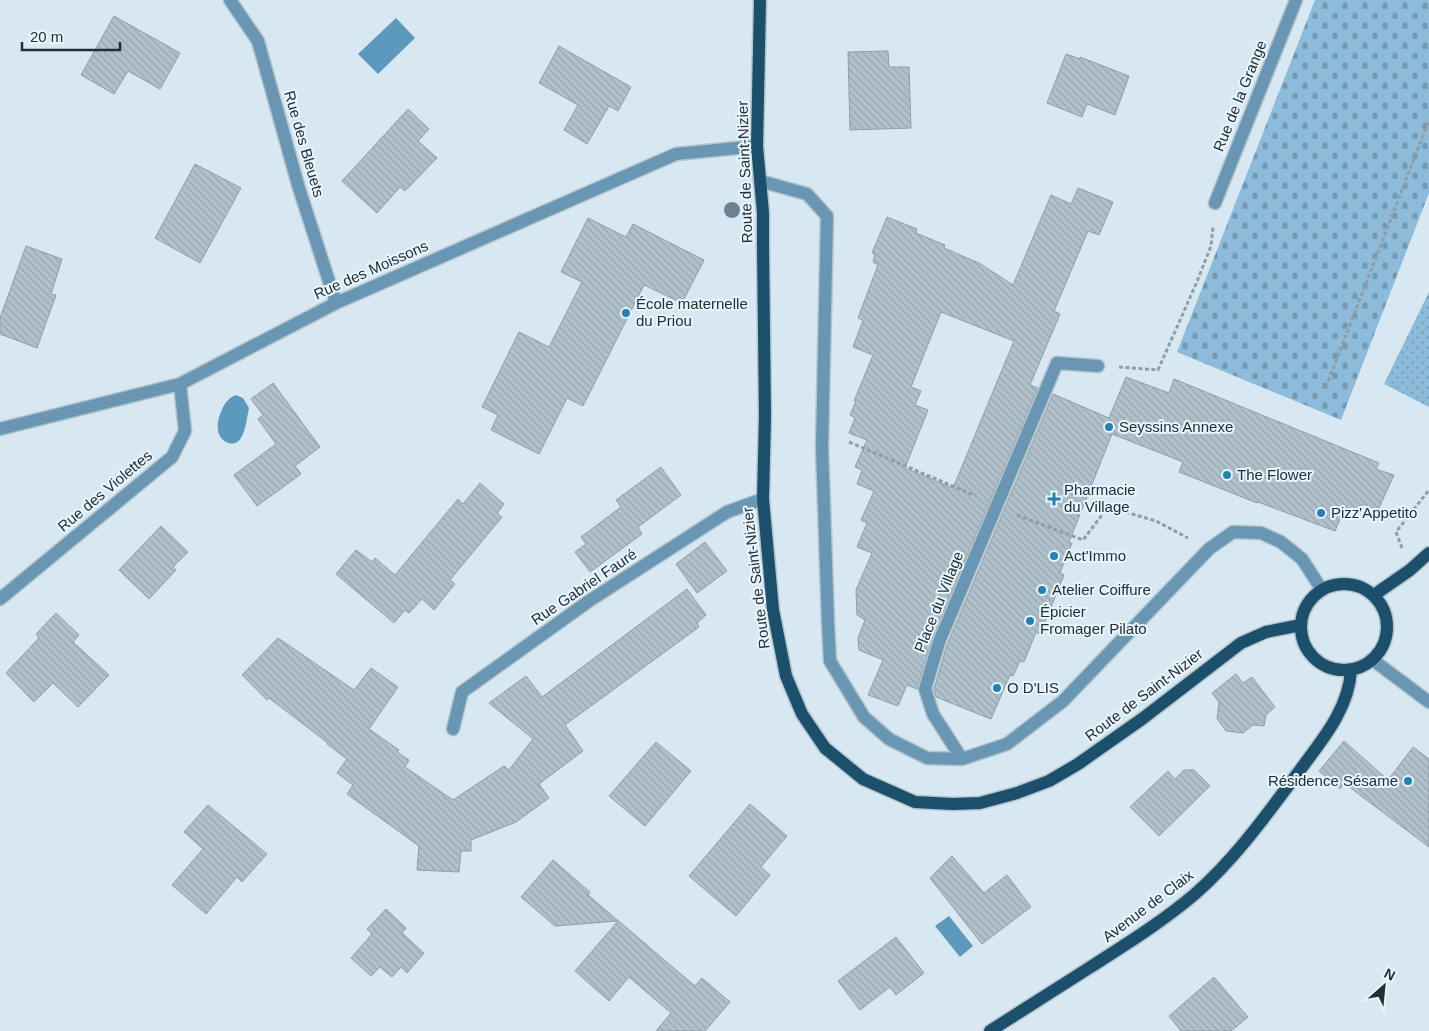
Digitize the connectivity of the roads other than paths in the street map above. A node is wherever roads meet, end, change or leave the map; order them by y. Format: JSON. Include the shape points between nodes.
{"nodes":[{"id":1,"x":230,"y":0,"type":"edge"},
{"id":2,"x":760,"y":0,"type":"edge"},
{"id":3,"x":1296,"y":0,"type":"edge"},
{"id":4,"x":757,"y":146,"type":"junction"},
{"id":5,"x":760,"y":181,"type":"junction"},
{"id":6,"x":1215,"y":203,"type":"dead end"},
{"id":7,"x":336,"y":303,"type":"junction"},
{"id":8,"x":1098,"y":366,"type":"road end"},
{"id":9,"x":180,"y":384,"type":"junction"},
{"id":10,"x":0,"y":429,"type":"edge"},
{"id":11,"x":763,"y":498,"type":"junction"},
{"id":12,"x":1429,"y":553,"type":"edge"},
{"id":13,"x":1322,"y":590,"type":"junction"},
{"id":14,"x":1374,"y":595,"type":"junction"},
{"id":15,"x":0,"y":599,"type":"edge"},
{"id":16,"x":1301,"y":625,"type":"junction"},
{"id":17,"x":1373,"y":660,"type":"junction"},
{"id":18,"x":1351,"y":670,"type":"junction"},
{"id":19,"x":1429,"y":702,"type":"edge"},
{"id":20,"x":453,"y":729,"type":"dead end"},
{"id":21,"x":962,"y":759,"type":"junction"},
{"id":22,"x":990,"y":1031,"type":"edge"}],
"edges":[{"from":1,"to":7,"type":"street","name":"Rue des Bleuets","via":[[258,41],[298,185]]},
{"from":2,"to":4,"type":"main road","name":"Route de Saint-Nizier"},
{"from":3,"to":6,"type":"street","name":"Rue de la Grange"},
{"from":4,"to":5,"type":"main road","name":"Route de Saint-Nizier"},
{"from":4,"to":7,"type":"street","name":"Rue des Moissons","via":[[676,154]]},
{"from":5,"to":11,"type":"main road","name":"Route de Saint-Nizier","via":[[766,416]]},
{"from":5,"to":21,"type":"street","via":[[807,194],[827,216],[822,447],[830,661],[864,718],[889,740],[927,758]]},
{"from":7,"to":9,"type":"street","name":"Rue des Moissons"},
{"from":8,"to":21,"type":"street","name":"Place du Village","via":[[1057,363],[938,642],[925,689],[933,714]]},
{"from":9,"to":10,"type":"street","name":"Rue des Moissons"},
{"from":9,"to":15,"type":"street","name":"Rue des Violettes","via":[[185,432],[172,457]]},
{"from":11,"to":16,"type":"main road","name":"Route de Saint-Nizier","via":[[773,610],[786,676],[802,714],[824,748],[862,779],[915,802],[980,803],[1049,781],[1142,719],[1241,642],[1266,632]]},
{"from":11,"to":20,"type":"street","name":"Rue Gabriel Fauré","via":[[718,517],[589,601],[462,692]]},
{"from":12,"to":14,"type":"main road"},
{"from":13,"to":14,"type":"main road","via":[[1339,584],[1358,586]]},
{"from":13,"to":16,"type":"main road","via":[[1311,599]]},
{"from":13,"to":21,"type":"street","via":[[1302,559],[1281,542],[1261,533],[1233,532],[1209,548],[1063,701],[1006,744]]},
{"from":14,"to":17,"type":"main road","via":[[1383,606],[1387,635]]},
{"from":16,"to":18,"type":"main road","via":[[1302,638],[1315,660],[1326,667]]},
{"from":17,"to":18,"type":"main road"},
{"from":17,"to":19,"type":"street"},
{"from":18,"to":22,"type":"main road","name":"Avenue de Claix","via":[[1350,684],[1336,718],[1315,749],[1243,846],[1195,894],[1135,939]]}]}
